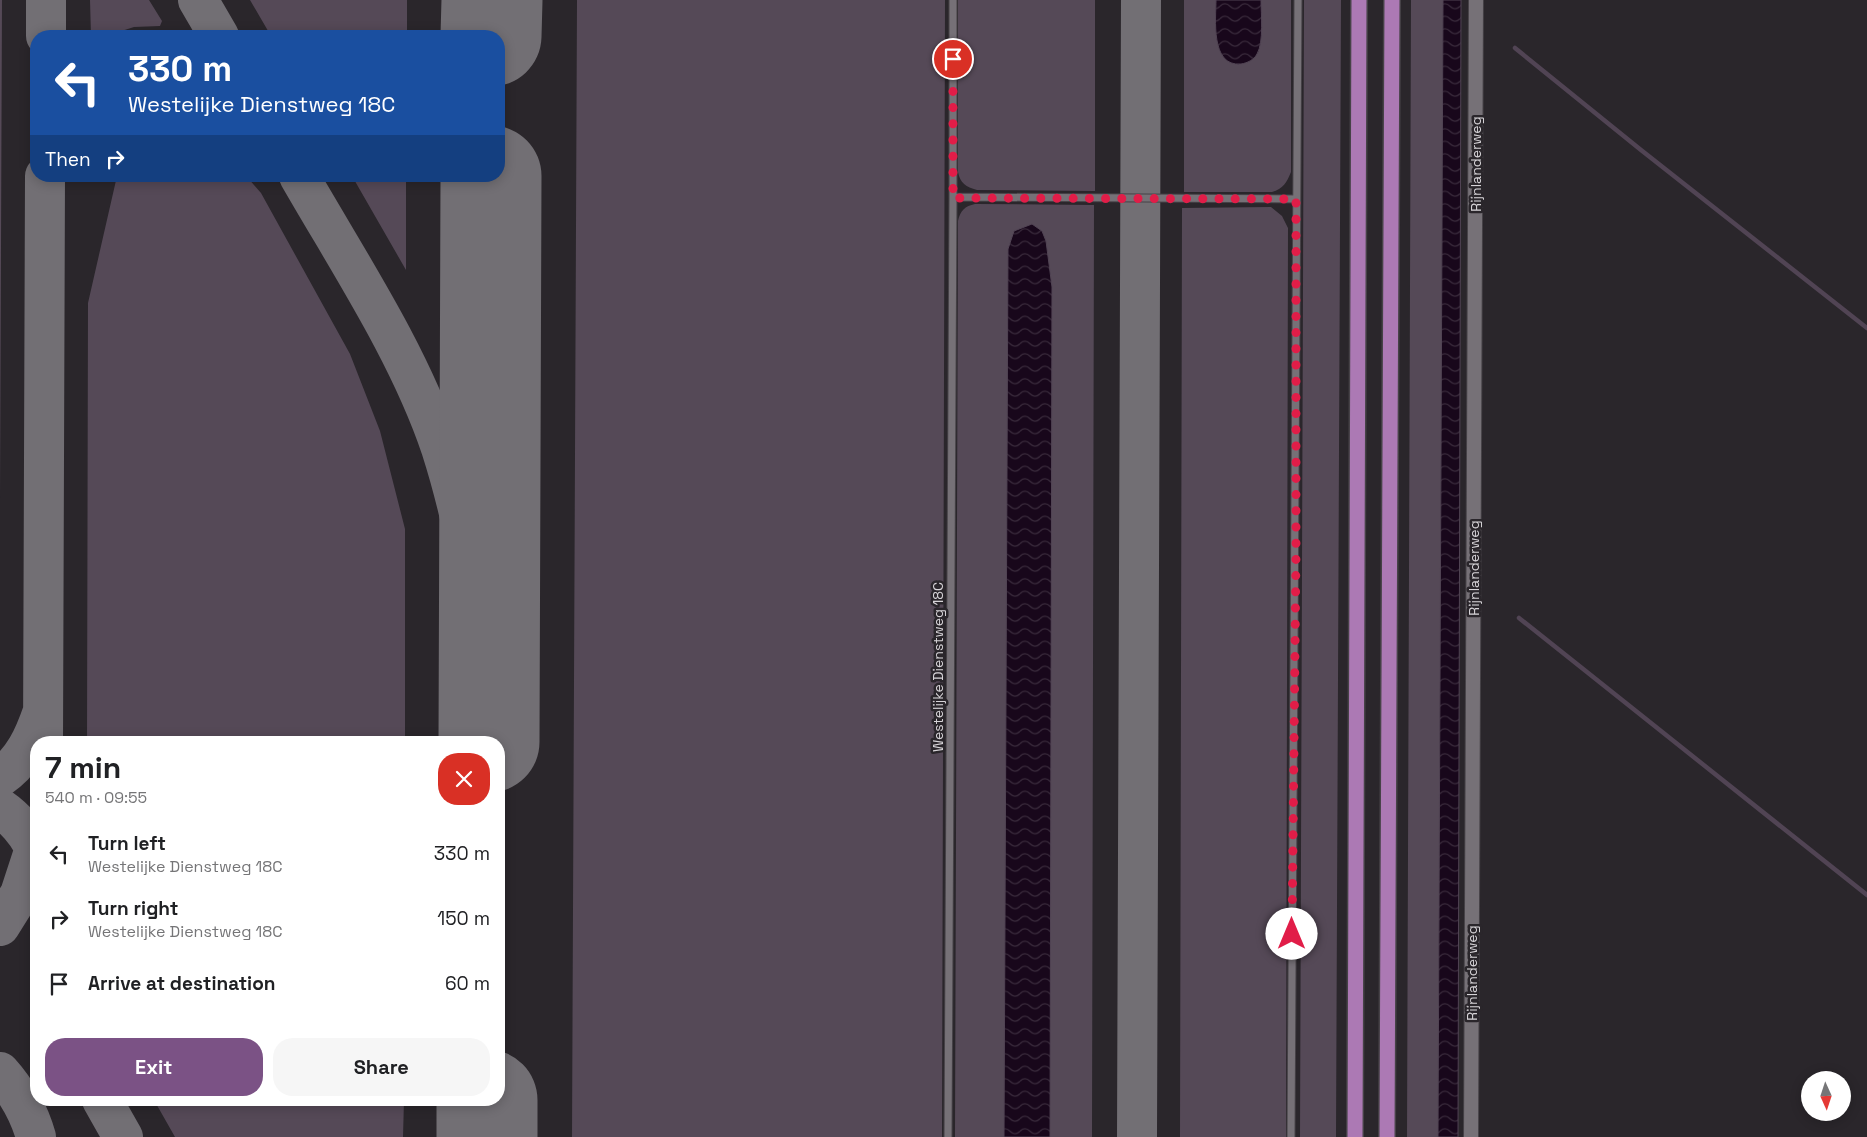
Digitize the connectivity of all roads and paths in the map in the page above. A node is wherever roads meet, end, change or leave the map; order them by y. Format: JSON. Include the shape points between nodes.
{"nodes":[{"id":1,"x":953,"y":0,"type":"edge"},
{"id":2,"x":1298,"y":0,"type":"edge"},
{"id":3,"x":1359,"y":0,"type":"edge"},
{"id":4,"x":1392,"y":0,"type":"edge"},
{"id":5,"x":1476,"y":0,"type":"edge"},
{"id":6,"x":953,"y":198,"type":"junction"},
{"id":7,"x":1296,"y":199,"type":"junction"},
{"id":8,"x":948,"y":1137,"type":"edge"},
{"id":9,"x":1291,"y":1137,"type":"edge"},
{"id":10,"x":1355,"y":1137,"type":"edge"},
{"id":11,"x":1387,"y":1137,"type":"edge"},
{"id":12,"x":1471,"y":1137,"type":"edge"}],
"edges":[{"from":1,"to":6,"type":"lane","name":"Westelijke Dienstweg 18C"},
{"from":2,"to":7,"type":"lane"},
{"from":3,"to":10,"type":"highway"},
{"from":4,"to":11,"type":"highway"},
{"from":5,"to":12,"type":"street","name":"Rijnlanderweg"},
{"from":6,"to":7,"type":"lane"},
{"from":6,"to":8,"type":"lane","name":"Westelijke Dienstweg 18C"},
{"from":7,"to":9,"type":"lane"}]}
